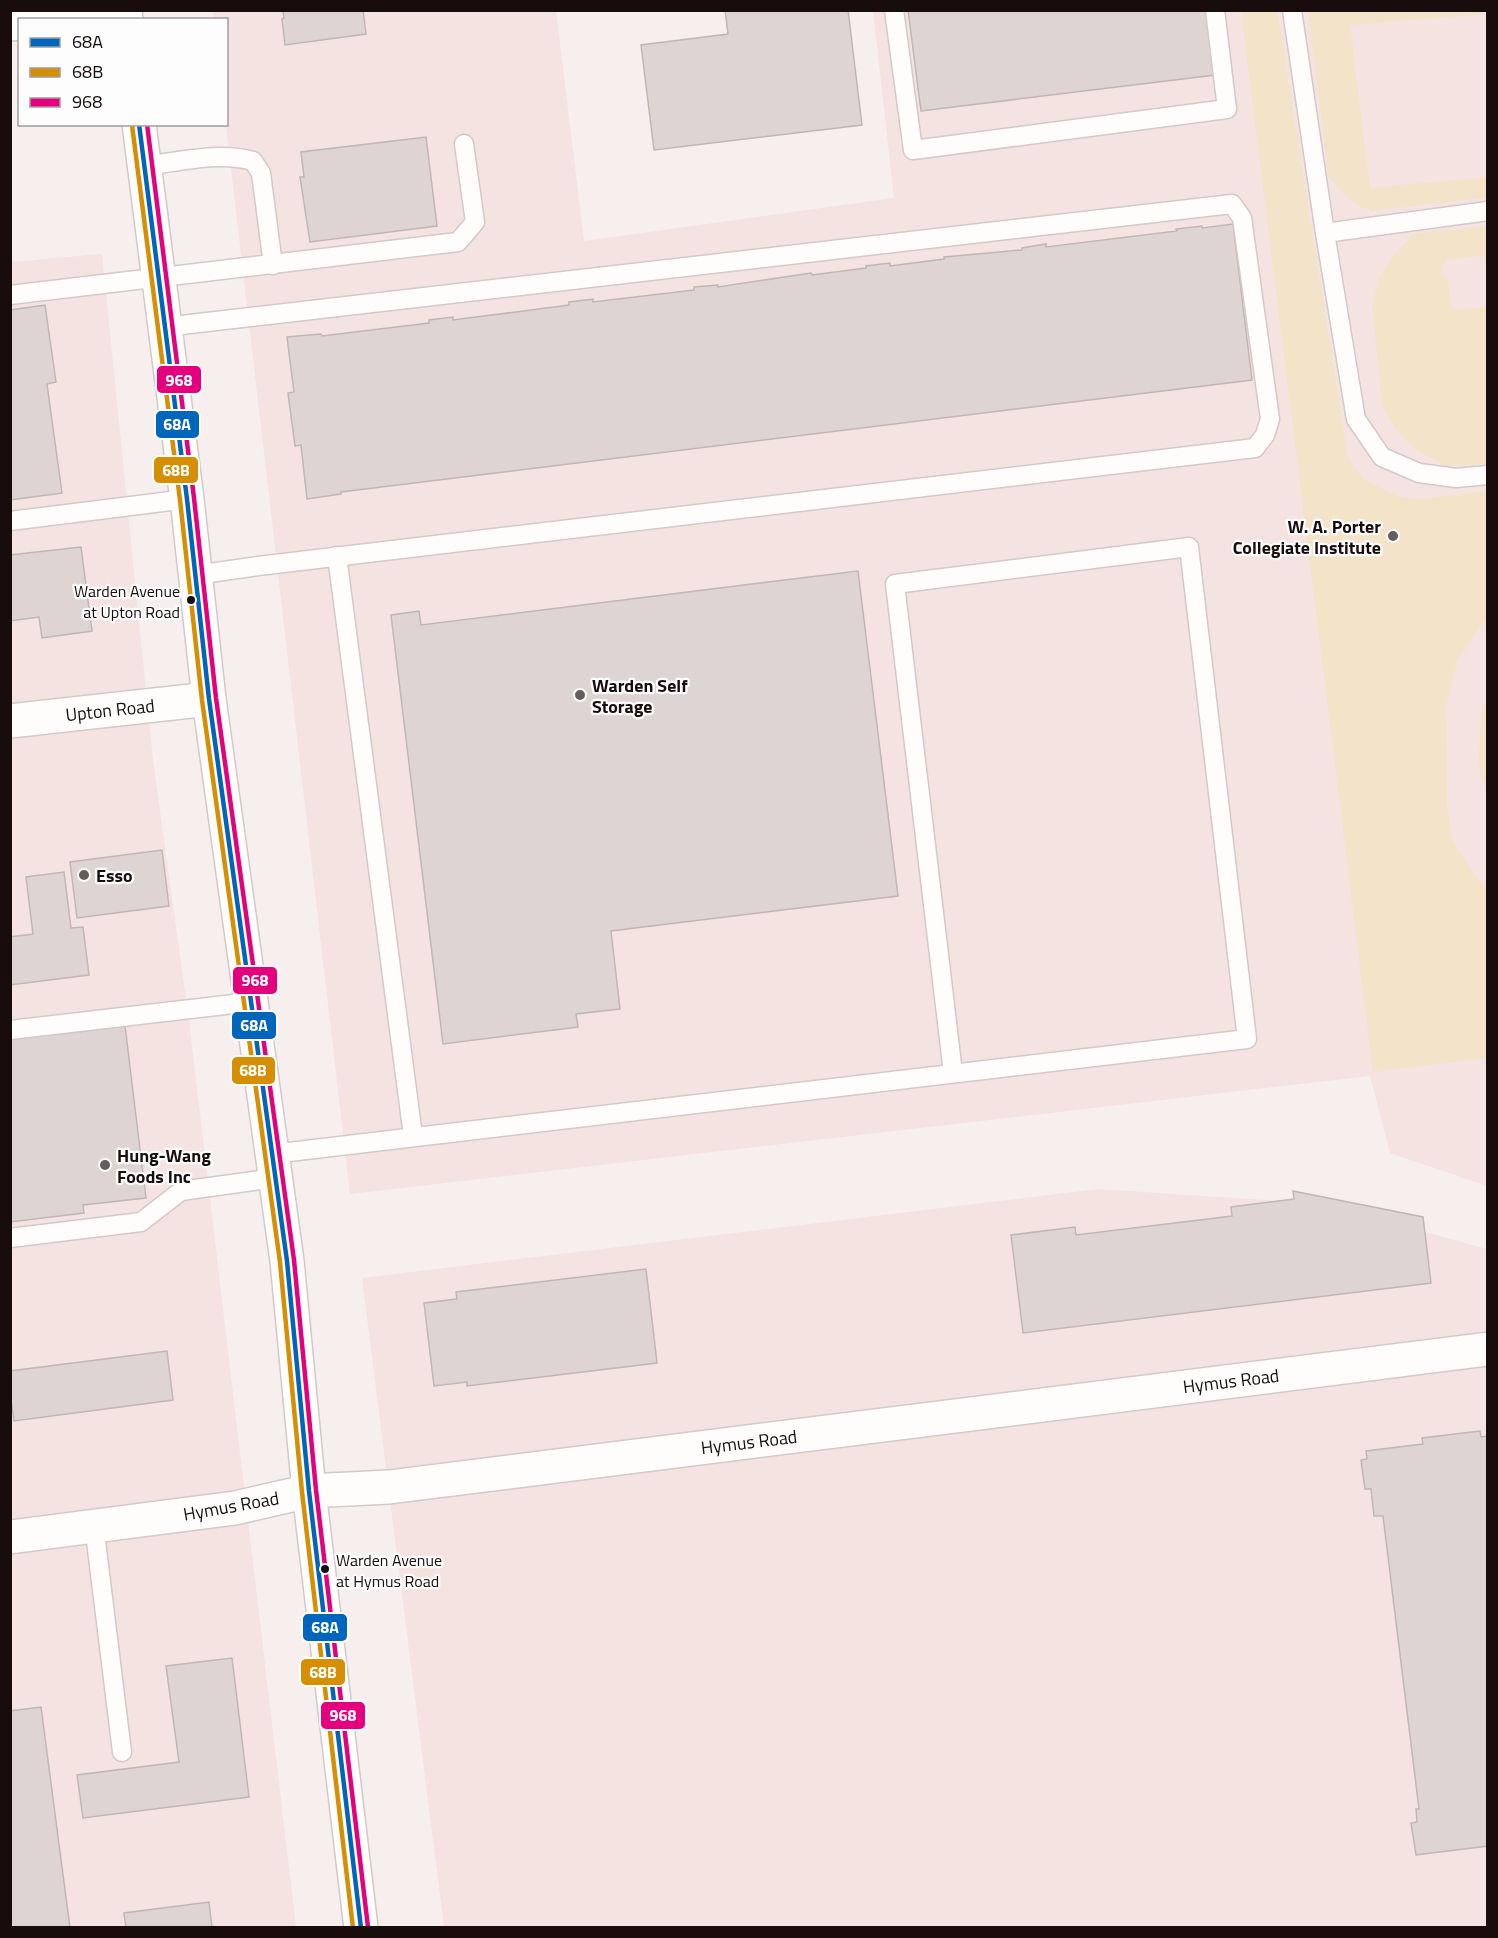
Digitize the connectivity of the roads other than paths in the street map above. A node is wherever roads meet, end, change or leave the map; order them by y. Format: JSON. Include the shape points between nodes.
{"nodes":[{"id":1,"x":117,"y":10,"type":"edge"},
{"id":2,"x":894,"y":10,"type":"edge"},
{"id":3,"x":1215,"y":10,"type":"edge"},
{"id":4,"x":1292,"y":10,"type":"edge"},
{"id":5,"x":60,"y":18,"type":"edge"},
{"id":6,"x":139,"y":126,"type":"edge"},
{"id":7,"x":464,"y":144,"type":"dead end"},
{"id":8,"x":144,"y":165,"type":"junction"},
{"id":9,"x":1488,"y":211,"type":"edge"},
{"id":10,"x":1325,"y":233,"type":"junction"},
{"id":11,"x":273,"y":265,"type":"junction"},
{"id":12,"x":157,"y":277,"type":"junction"},
{"id":13,"x":10,"y":295,"type":"edge"},
{"id":14,"x":164,"y":327,"type":"junction"},
{"id":15,"x":1488,"y":475,"type":"edge"},
{"id":16,"x":187,"y":499,"type":"junction"},
{"id":17,"x":10,"y":521,"type":"edge"},
{"id":18,"x":337,"y":556,"type":"junction"},
{"id":19,"x":195,"y":575,"type":"junction"},
{"id":20,"x":209,"y":699,"type":"junction"},
{"id":21,"x":10,"y":721,"type":"edge"},
{"id":22,"x":251,"y":1002,"type":"junction"},
{"id":23,"x":10,"y":1030,"type":"edge"},
{"id":24,"x":953,"y":1073,"type":"junction"},
{"id":25,"x":413,"y":1136,"type":"junction"},
{"id":26,"x":274,"y":1166,"type":"junction"},
{"id":27,"x":10,"y":1238,"type":"edge"},
{"id":28,"x":1488,"y":1349,"type":"edge"},
{"id":29,"x":309,"y":1491,"type":"junction"},
{"id":30,"x":94,"y":1525,"type":"junction"},
{"id":31,"x":10,"y":1537,"type":"edge"},
{"id":32,"x":122,"y":1752,"type":"dead end"},
{"id":33,"x":361,"y":1928,"type":"edge"}],
"edges":[{"from":1,"to":5,"type":"main road"},
{"from":2,"to":3,"type":"lane","via":[[913,150],[1227,109]]},
{"from":4,"to":10,"type":"lane"},
{"from":6,"to":8,"type":"main road"},
{"from":7,"to":11,"type":"lane","via":[[475,222],[458,242]]},
{"from":8,"to":11,"type":"lane","via":[[210,159],[253,161],[261,173]]},
{"from":8,"to":12,"type":"main road"},
{"from":9,"to":10,"type":"lane"},
{"from":10,"to":15,"type":"lane","via":[[1356,419],[1362,429],[1382,457],[1419,473],[1456,478]]},
{"from":11,"to":12,"type":"lane"},
{"from":12,"to":13,"type":"lane"},
{"from":12,"to":14,"type":"main road"},
{"from":14,"to":16,"type":"main road"},
{"from":14,"to":18,"type":"lane","via":[[1215,205],[1232,204],[1242,218],[1270,419],[1255,448]]},
{"from":16,"to":17,"type":"lane"},
{"from":16,"to":19,"type":"main road"},
{"from":18,"to":19,"type":"lane"},
{"from":18,"to":25,"type":"lane"},
{"from":19,"to":20,"type":"main road"},
{"from":20,"to":21,"type":"main road","name":"Upton Road"},
{"from":20,"to":22,"type":"main road"},
{"from":22,"to":23,"type":"lane"},
{"from":22,"to":26,"type":"main road"},
{"from":24,"to":24,"type":"lane","via":[[1247,1039],[1189,547],[895,584]]},
{"from":24,"to":25,"type":"lane"},
{"from":25,"to":26,"type":"lane"},
{"from":26,"to":27,"type":"lane","via":[[181,1191],[141,1222]]},
{"from":26,"to":29,"type":"main road"},
{"from":28,"to":29,"type":"main road","name":"Hymus Road","via":[[389,1487]]},
{"from":29,"to":30,"type":"main road","name":"Hymus Road","via":[[242,1507]]},
{"from":29,"to":33,"type":"main road"},
{"from":30,"to":31,"type":"main road","name":"Hymus Road"},
{"from":30,"to":32,"type":"lane"}]}
